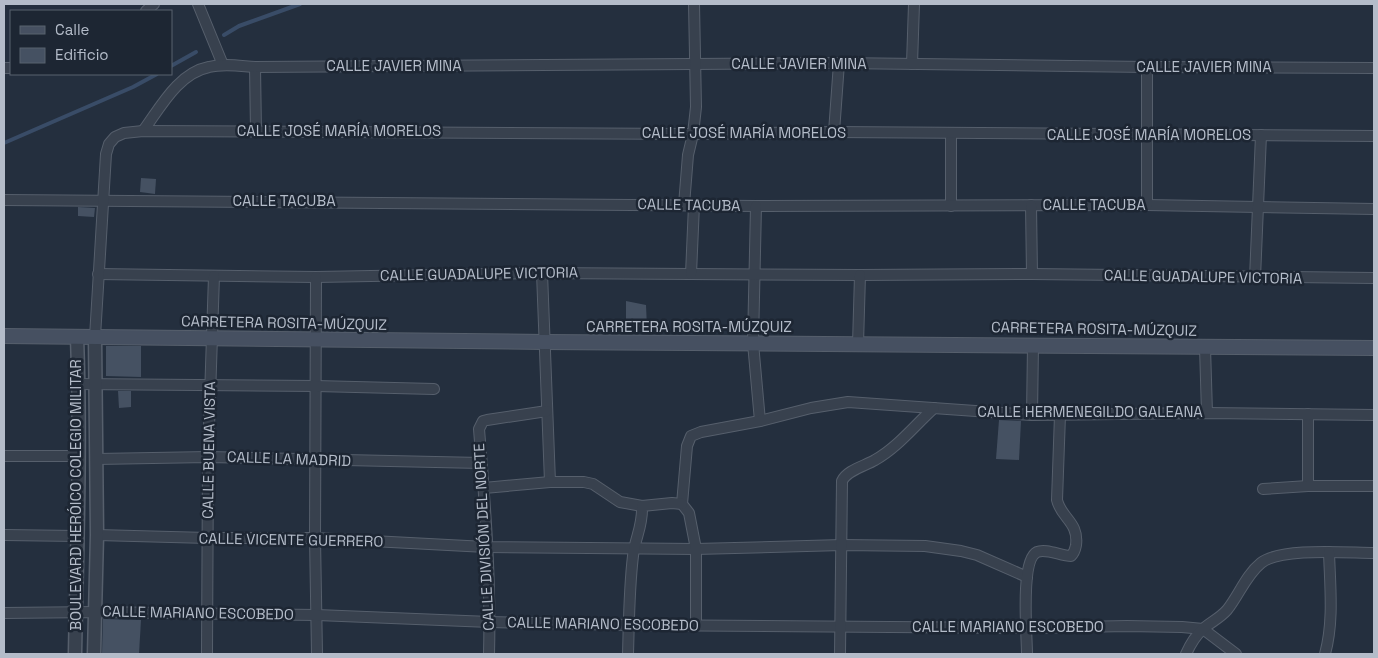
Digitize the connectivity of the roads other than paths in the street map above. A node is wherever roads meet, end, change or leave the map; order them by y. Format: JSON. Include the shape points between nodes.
{"nodes":[{"id":1,"x":198,"y":4,"type":"edge"},
{"id":2,"x":694,"y":4,"type":"edge"},
{"id":3,"x":914,"y":4,"type":"edge"},
{"id":4,"x":839,"y":63,"type":"junction"},
{"id":5,"x":696,"y":64,"type":"junction"},
{"id":6,"x":912,"y":64,"type":"junction"},
{"id":7,"x":223,"y":65,"type":"junction"},
{"id":8,"x":256,"y":66,"type":"junction"},
{"id":9,"x":1147,"y":67,"type":"junction"},
{"id":10,"x":1374,"y":68,"type":"edge"},
{"id":11,"x":143,"y":131,"type":"junction"},
{"id":12,"x":256,"y":131,"type":"junction"},
{"id":13,"x":834,"y":132,"type":"junction"},
{"id":14,"x":693,"y":134,"type":"junction"},
{"id":15,"x":950,"y":134,"type":"junction"},
{"id":16,"x":1146,"y":135,"type":"junction"},
{"id":17,"x":1261,"y":135,"type":"junction"},
{"id":18,"x":1374,"y":136,"type":"edge"},
{"id":19,"x":4,"y":200,"type":"edge"},
{"id":20,"x":103,"y":200,"type":"junction"},
{"id":21,"x":689,"y":205,"type":"junction"},
{"id":22,"x":1031,"y":205,"type":"junction"},
{"id":23,"x":1147,"y":205,"type":"junction"},
{"id":24,"x":756,"y":206,"type":"junction"},
{"id":25,"x":950,"y":206,"type":"junction"},
{"id":26,"x":1258,"y":207,"type":"junction"},
{"id":27,"x":1374,"y":209,"type":"edge"},
{"id":28,"x":542,"y":272,"type":"junction"},
{"id":29,"x":98,"y":274,"type":"junction"},
{"id":30,"x":691,"y":274,"type":"junction"},
{"id":31,"x":755,"y":274,"type":"junction"},
{"id":32,"x":1032,"y":274,"type":"junction"},
{"id":33,"x":860,"y":275,"type":"junction"},
{"id":34,"x":214,"y":276,"type":"junction"},
{"id":35,"x":316,"y":277,"type":"junction"},
{"id":36,"x":1256,"y":278,"type":"junction"},
{"id":37,"x":1374,"y":278,"type":"edge"},
{"id":38,"x":4,"y":336,"type":"edge"},
{"id":39,"x":77,"y":337,"type":"junction"},
{"id":40,"x":95,"y":337,"type":"junction"},
{"id":41,"x":211,"y":339,"type":"junction"},
{"id":42,"x":317,"y":340,"type":"junction"},
{"id":43,"x":544,"y":342,"type":"junction"},
{"id":44,"x":753,"y":343,"type":"junction"},
{"id":45,"x":858,"y":344,"type":"junction"},
{"id":46,"x":1033,"y":345,"type":"junction"},
{"id":47,"x":1205,"y":347,"type":"junction"},
{"id":48,"x":1374,"y":348,"type":"edge"},
{"id":49,"x":79,"y":384,"type":"junction"},
{"id":50,"x":97,"y":384,"type":"junction"},
{"id":51,"x":210,"y":386,"type":"junction"},
{"id":52,"x":316,"y":386,"type":"junction"},
{"id":53,"x":434,"y":389,"type":"dead end"},
{"id":54,"x":934,"y":408,"type":"junction"},
{"id":55,"x":547,"y":411,"type":"junction"},
{"id":56,"x":1207,"y":413,"type":"junction"},
{"id":57,"x":1308,"y":414,"type":"junction"},
{"id":58,"x":1032,"y":415,"type":"junction"},
{"id":59,"x":1060,"y":415,"type":"junction"},
{"id":60,"x":1374,"y":415,"type":"edge"},
{"id":61,"x":760,"y":421,"type":"junction"},
{"id":62,"x":4,"y":456,"type":"edge"},
{"id":63,"x":79,"y":456,"type":"junction"},
{"id":64,"x":208,"y":456,"type":"junction"},
{"id":65,"x":97,"y":459,"type":"junction"},
{"id":66,"x":316,"y":459,"type":"junction"},
{"id":67,"x":481,"y":463,"type":"junction"},
{"id":68,"x":550,"y":482,"type":"junction"},
{"id":69,"x":1308,"y":486,"type":"junction"},
{"id":70,"x":1374,"y":486,"type":"edge"},
{"id":71,"x":484,"y":488,"type":"junction"},
{"id":72,"x":1263,"y":489,"type":"dead end"},
{"id":73,"x":682,"y":504,"type":"junction"},
{"id":74,"x":642,"y":506,"type":"junction"},
{"id":75,"x":4,"y":535,"type":"edge"},
{"id":76,"x":97,"y":535,"type":"junction"},
{"id":77,"x":77,"y":536,"type":"junction"},
{"id":78,"x":208,"y":538,"type":"junction"},
{"id":79,"x":315,"y":538,"type":"junction"},
{"id":80,"x":842,"y":545,"type":"junction"},
{"id":81,"x":486,"y":547,"type":"junction"},
{"id":82,"x":634,"y":549,"type":"junction"},
{"id":83,"x":696,"y":549,"type":"junction"},
{"id":84,"x":1329,"y":552,"type":"junction"},
{"id":85,"x":1374,"y":553,"type":"edge"},
{"id":86,"x":1027,"y":577,"type":"junction"},
{"id":87,"x":76,"y":612,"type":"junction"},
{"id":88,"x":95,"y":612,"type":"junction"},
{"id":89,"x":4,"y":613,"type":"edge"},
{"id":90,"x":207,"y":613,"type":"junction"},
{"id":91,"x":317,"y":615,"type":"junction"},
{"id":92,"x":490,"y":622,"type":"junction"},
{"id":93,"x":629,"y":624,"type":"junction"},
{"id":94,"x":696,"y":625,"type":"junction"},
{"id":95,"x":840,"y":627,"type":"junction"},
{"id":96,"x":1027,"y":628,"type":"junction"},
{"id":97,"x":1203,"y":629,"type":"junction"},
{"id":98,"x":75,"y":654,"type":"edge"},
{"id":99,"x":94,"y":654,"type":"edge"},
{"id":100,"x":207,"y":654,"type":"edge"},
{"id":101,"x":317,"y":654,"type":"edge"},
{"id":102,"x":489,"y":654,"type":"edge"},
{"id":103,"x":628,"y":654,"type":"edge"},
{"id":104,"x":840,"y":654,"type":"edge"},
{"id":105,"x":1027,"y":654,"type":"edge"},
{"id":106,"x":1186,"y":654,"type":"edge"},
{"id":107,"x":1236,"y":654,"type":"edge"},
{"id":108,"x":1325,"y":654,"type":"edge"}],
"edges":[{"from":1,"to":7,"type":"street"},
{"from":2,"to":5,"type":"street"},
{"from":3,"to":6,"type":"street"},
{"from":4,"to":5,"type":"street","name":"CALLE JAVIER MINA"},
{"from":4,"to":6,"type":"street","name":"CALLE JAVIER MINA"},
{"from":4,"to":13,"type":"street"},
{"from":5,"to":8,"type":"street","name":"CALLE JAVIER MINA"},
{"from":5,"to":14,"type":"street"},
{"from":6,"to":9,"type":"street","name":"CALLE JAVIER MINA"},
{"from":7,"to":8,"type":"street","name":"CALLE JAVIER MINA"},
{"from":7,"to":11,"type":"street","name":"CALLE JAVIER MINA","via":[[196,71],[182,81]]},
{"from":8,"to":12,"type":"street"},
{"from":9,"to":10,"type":"street","name":"CALLE JAVIER MINA"},
{"from":9,"to":16,"type":"street"},
{"from":11,"to":12,"type":"street","name":"CALLE JOSÉ MARÍA MORELOS"},
{"from":11,"to":20,"type":"street","name":"CALLE JOSÉ MARÍA MORELOS","via":[[124,133],[109,144]]},
{"from":12,"to":14,"type":"street","name":"CALLE JOSÉ MARÍA MORELOS"},
{"from":13,"to":14,"type":"street","name":"CALLE JOSÉ MARÍA MORELOS"},
{"from":13,"to":15,"type":"street","name":"CALLE JOSÉ MARÍA MORELOS"},
{"from":14,"to":21,"type":"street","via":[[688,155]]},
{"from":15,"to":16,"type":"street","name":"CALLE JOSÉ MARÍA MORELOS"},
{"from":15,"to":25,"type":"street"},
{"from":16,"to":17,"type":"street","name":"CALLE JOSÉ MARÍA MORELOS"},
{"from":16,"to":23,"type":"street"},
{"from":17,"to":18,"type":"street","name":"CALLE JOSÉ MARÍA MORELOS"},
{"from":17,"to":26,"type":"street"},
{"from":19,"to":20,"type":"street","name":"CALLE TACUBA"},
{"from":20,"to":21,"type":"street","name":"CALLE TACUBA"},
{"from":20,"to":29,"type":"street"},
{"from":21,"to":24,"type":"street","name":"CALLE TACUBA"},
{"from":21,"to":30,"type":"street"},
{"from":22,"to":23,"type":"street","name":"CALLE TACUBA"},
{"from":22,"to":25,"type":"street","name":"CALLE TACUBA"},
{"from":22,"to":32,"type":"street"},
{"from":23,"to":26,"type":"street","name":"CALLE TACUBA"},
{"from":24,"to":25,"type":"street","name":"CALLE TACUBA"},
{"from":24,"to":31,"type":"street"},
{"from":26,"to":27,"type":"street","name":"CALLE TACUBA"},
{"from":26,"to":36,"type":"street"},
{"from":28,"to":30,"type":"street","name":"CALLE GUADALUPE VICTORIA"},
{"from":28,"to":35,"type":"street","name":"CALLE GUADALUPE VICTORIA"},
{"from":28,"to":43,"type":"street"},
{"from":29,"to":34,"type":"street","name":"CALLE GUADALUPE VICTORIA"},
{"from":29,"to":40,"type":"street"},
{"from":30,"to":31,"type":"street","name":"CALLE GUADALUPE VICTORIA"},
{"from":31,"to":33,"type":"street","name":"CALLE GUADALUPE VICTORIA"},
{"from":31,"to":44,"type":"street"},
{"from":32,"to":33,"type":"street","name":"CALLE GUADALUPE VICTORIA"},
{"from":32,"to":36,"type":"street","name":"CALLE GUADALUPE VICTORIA"},
{"from":33,"to":45,"type":"street"},
{"from":34,"to":35,"type":"street","name":"CALLE GUADALUPE VICTORIA"},
{"from":34,"to":41,"type":"street","name":"CALLE BUENA VISTA"},
{"from":35,"to":42,"type":"street"},
{"from":36,"to":37,"type":"street","name":"CALLE GUADALUPE VICTORIA"},
{"from":38,"to":39,"type":"main road","name":"CARRETERA ROSITA-MÚZQUIZ"},
{"from":39,"to":40,"type":"main road","name":"CARRETERA ROSITA-MÚZQUIZ"},
{"from":39,"to":49,"type":"street","name":"BOULEVARD HERÓICO COLEGIO MILITAR"},
{"from":40,"to":41,"type":"main road","name":"CARRETERA ROSITA-MÚZQUIZ"},
{"from":40,"to":50,"type":"street","name":"BOULEVARD HERÓICO COLEGIO MILITAR"},
{"from":41,"to":42,"type":"main road","name":"CARRETERA ROSITA-MÚZQUIZ"},
{"from":41,"to":51,"type":"street","name":"CALLE BUENA VISTA"},
{"from":42,"to":43,"type":"main road","name":"CARRETERA ROSITA-MÚZQUIZ"},
{"from":42,"to":52,"type":"street"},
{"from":43,"to":44,"type":"main road","name":"CARRETERA ROSITA-MÚZQUIZ"},
{"from":43,"to":55,"type":"street"},
{"from":44,"to":45,"type":"main road","name":"CARRETERA ROSITA-MÚZQUIZ"},
{"from":44,"to":61,"type":"street"},
{"from":45,"to":46,"type":"main road","name":"CARRETERA ROSITA-MÚZQUIZ"},
{"from":46,"to":47,"type":"main road","name":"CARRETERA ROSITA-MÚZQUIZ"},
{"from":46,"to":58,"type":"street"},
{"from":47,"to":48,"type":"main road","name":"CARRETERA ROSITA-MÚZQUIZ"},
{"from":47,"to":56,"type":"street"},
{"from":49,"to":50,"type":"street"},
{"from":49,"to":63,"type":"street","name":"BOULEVARD HERÓICO COLEGIO MILITAR"},
{"from":50,"to":51,"type":"street"},
{"from":50,"to":65,"type":"street","name":"BOULEVARD HERÓICO COLEGIO MILITAR"},
{"from":51,"to":52,"type":"street"},
{"from":51,"to":64,"type":"street","name":"CALLE BUENA VISTA"},
{"from":52,"to":53,"type":"street"},
{"from":52,"to":66,"type":"street"},
{"from":54,"to":58,"type":"street","name":"CALLE HERMENEGILDO GALEANA"},
{"from":54,"to":61,"type":"street","name":"CALLE HERMENEGILDO GALEANA","via":[[848,402]]},
{"from":54,"to":80,"type":"street","via":[[888,452],[844,477],[841,486]]},
{"from":55,"to":67,"type":"street","name":"CALLE DIVISIÓN DEL NORTE","via":[[483,421],[479,429]]},
{"from":55,"to":68,"type":"street"},
{"from":56,"to":57,"type":"street","name":"CALLE HERMENEGILDO GALEANA"},
{"from":56,"to":59,"type":"street","name":"CALLE HERMENEGILDO GALEANA"},
{"from":57,"to":60,"type":"street","name":"CALLE HERMENEGILDO GALEANA"},
{"from":57,"to":69,"type":"street"},
{"from":58,"to":59,"type":"street","name":"CALLE HERMENEGILDO GALEANA"},
{"from":59,"to":86,"type":"street","via":[[1057,500],[1076,532],[1076,547],[1071,556],[1038,551],[1030,559]]},
{"from":61,"to":73,"type":"street","name":"CALLE HERMENEGILDO GALEANA","via":[[691,436],[687,446]]},
{"from":62,"to":63,"type":"street"},
{"from":63,"to":77,"type":"street","name":"BOULEVARD HERÓICO COLEGIO MILITAR"},
{"from":64,"to":65,"type":"street","name":"CALLE LA MADRID"},
{"from":64,"to":66,"type":"street","name":"CALLE LA MADRID"},
{"from":64,"to":78,"type":"street","name":"CALLE BUENA VISTA"},
{"from":65,"to":76,"type":"street","name":"BOULEVARD HERÓICO COLEGIO MILITAR"},
{"from":66,"to":67,"type":"street","name":"CALLE LA MADRID"},
{"from":66,"to":79,"type":"street"},
{"from":67,"to":71,"type":"street","name":"CALLE DIVISIÓN DEL NORTE"},
{"from":68,"to":71,"type":"street"},
{"from":68,"to":74,"type":"street","via":[[588,482],[620,502]]},
{"from":69,"to":70,"type":"street"},
{"from":69,"to":72,"type":"street"},
{"from":71,"to":81,"type":"street","name":"CALLE DIVISIÓN DEL NORTE"},
{"from":73,"to":74,"type":"street"},
{"from":73,"to":83,"type":"street","via":[[688,512]]},
{"from":74,"to":82,"type":"street","via":[[641,527]]},
{"from":75,"to":77,"type":"street"},
{"from":76,"to":78,"type":"street","name":"CALLE VICENTE GUERRERO"},
{"from":76,"to":88,"type":"street","name":"BOULEVARD HERÓICO COLEGIO MILITAR"},
{"from":77,"to":87,"type":"street","name":"BOULEVARD HERÓICO COLEGIO MILITAR"},
{"from":78,"to":79,"type":"street","name":"CALLE VICENTE GUERRERO"},
{"from":78,"to":90,"type":"street","name":"CALLE BUENA VISTA"},
{"from":79,"to":81,"type":"street","name":"CALLE VICENTE GUERRERO"},
{"from":79,"to":91,"type":"street"},
{"from":80,"to":83,"type":"street","name":"CALLE VICENTE GUERRERO"},
{"from":80,"to":86,"type":"street","name":"CALLE VICENTE GUERRERO","via":[[945,548],[976,555]]},
{"from":80,"to":95,"type":"street"},
{"from":81,"to":82,"type":"street","name":"CALLE VICENTE GUERRERO"},
{"from":81,"to":92,"type":"street","name":"CALLE DIVISIÓN DEL NORTE"},
{"from":82,"to":83,"type":"street","name":"CALLE VICENTE GUERRERO"},
{"from":82,"to":93,"type":"street"},
{"from":83,"to":94,"type":"street"},
{"from":84,"to":85,"type":"street"},
{"from":84,"to":97,"type":"street","via":[[1288,554],[1260,563],[1226,611]]},
{"from":84,"to":108,"type":"street","via":[[1330,619]]},
{"from":86,"to":96,"type":"street"},
{"from":87,"to":88,"type":"street","name":"CALLE MARIANO ESCOBEDO"},
{"from":87,"to":89,"type":"street","name":"CALLE MARIANO ESCOBEDO"},
{"from":87,"to":98,"type":"street","name":"BOULEVARD HERÓICO COLEGIO MILITAR"},
{"from":88,"to":90,"type":"street","name":"CALLE MARIANO ESCOBEDO"},
{"from":88,"to":99,"type":"street","name":"BOULEVARD HERÓICO COLEGIO MILITAR"},
{"from":90,"to":91,"type":"street","name":"CALLE MARIANO ESCOBEDO"},
{"from":90,"to":100,"type":"street","name":"CALLE BUENA VISTA"},
{"from":91,"to":92,"type":"street","name":"CALLE MARIANO ESCOBEDO"},
{"from":91,"to":101,"type":"street"},
{"from":92,"to":93,"type":"street","name":"CALLE MARIANO ESCOBEDO"},
{"from":92,"to":102,"type":"street","name":"CALLE DIVISIÓN DEL NORTE"},
{"from":93,"to":94,"type":"street","name":"CALLE MARIANO ESCOBEDO"},
{"from":93,"to":103,"type":"street"},
{"from":94,"to":95,"type":"street","name":"CALLE MARIANO ESCOBEDO"},
{"from":95,"to":96,"type":"street","name":"CALLE MARIANO ESCOBEDO"},
{"from":95,"to":104,"type":"street"},
{"from":96,"to":97,"type":"street","name":"CALLE MARIANO ESCOBEDO","via":[[1126,626]]},
{"from":96,"to":105,"type":"street"},
{"from":97,"to":106,"type":"street"},
{"from":97,"to":107,"type":"street"}]}
